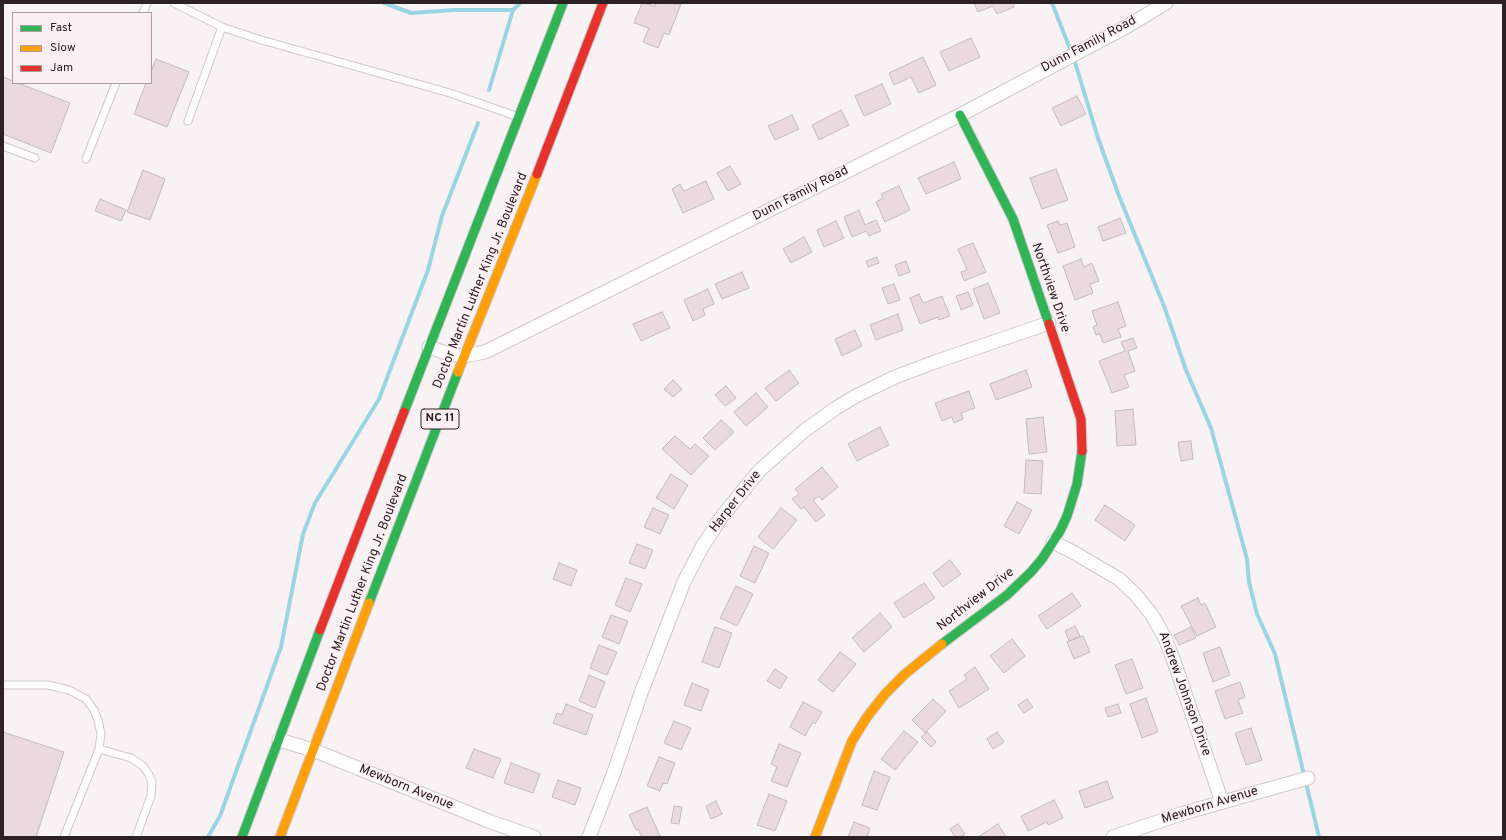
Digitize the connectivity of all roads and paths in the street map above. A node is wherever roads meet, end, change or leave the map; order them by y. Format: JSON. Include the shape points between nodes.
{"nodes":[{"id":1,"x":174,"y":3,"type":"edge"},
{"id":2,"x":563,"y":3,"type":"edge"},
{"id":3,"x":603,"y":3,"type":"edge"},
{"id":4,"x":1166,"y":3,"type":"edge"},
{"id":5,"x":222,"y":27,"type":"junction"},
{"id":6,"x":116,"y":84,"type":"edge"},
{"id":7,"x":960,"y":114,"type":"junction"},
{"id":8,"x":518,"y":116,"type":"junction"},
{"id":9,"x":188,"y":121,"type":"dead end"},
{"id":10,"x":3,"y":146,"type":"edge"},
{"id":11,"x":35,"y":158,"type":"dead end"},
{"id":12,"x":86,"y":159,"type":"dead end"},
{"id":13,"x":1049,"y":323,"type":"junction"},
{"id":14,"x":429,"y":348,"type":"junction"},
{"id":15,"x":464,"y":356,"type":"junction"},
{"id":16,"x":1053,"y":542,"type":"junction"},
{"id":17,"x":3,"y":685,"type":"edge"},
{"id":18,"x":279,"y":740,"type":"junction"},
{"id":19,"x":99,"y":749,"type":"junction"},
{"id":20,"x":313,"y":750,"type":"junction"},
{"id":21,"x":1308,"y":778,"type":"dead end"},
{"id":22,"x":1222,"y":802,"type":"junction"},
{"id":23,"x":1150,"y":831,"type":"edge"},
{"id":24,"x":64,"y":837,"type":"edge"},
{"id":25,"x":136,"y":837,"type":"edge"},
{"id":26,"x":242,"y":837,"type":"edge"},
{"id":27,"x":280,"y":837,"type":"edge"},
{"id":28,"x":534,"y":837,"type":"edge"},
{"id":29,"x":589,"y":837,"type":"edge"},
{"id":30,"x":815,"y":837,"type":"edge"},
{"id":31,"x":1113,"y":837,"type":"edge"}],
"edges":[{"from":1,"to":5,"type":"lane"},
{"from":2,"to":8,"type":"main road","name":"Doctor Martin Luther King Jr. Boulevard","number":"NC 11"},
{"from":3,"to":15,"type":"main road","name":"Doctor Martin Luther King Jr. Boulevard","number":"NC 11"},
{"from":4,"to":7,"type":"street","name":"Dunn Family Road","via":[[1126,27]]},
{"from":5,"to":8,"type":"lane","via":[[258,40],[450,93]]},
{"from":5,"to":9,"type":"lane"},
{"from":6,"to":12,"type":"lane"},
{"from":7,"to":13,"type":"main road","name":"Northview Drive","via":[[1013,219]]},
{"from":7,"to":15,"type":"street","name":"Dunn Family Road","via":[[492,349]]},
{"from":8,"to":14,"type":"main road","name":"Doctor Martin Luther King Jr. Boulevard","number":"NC 11"},
{"from":10,"to":11,"type":"lane"},
{"from":13,"to":16,"type":"main road","name":"Northview Drive","via":[[1081,419],[1082,434],[1077,484],[1067,516]]},
{"from":13,"to":29,"type":"street","name":"Harper Drive","via":[[894,377],[854,397],[804,431],[755,476],[723,515],[684,582]]},
{"from":14,"to":15,"type":"street","name":"Dunn Family Road"},
{"from":14,"to":18,"type":"main road","name":"Doctor Martin Luther King Jr. Boulevard","number":"NC 11"},
{"from":15,"to":20,"type":"main road","name":"Doctor Martin Luther King Jr. Boulevard","number":"NC 11"},
{"from":16,"to":22,"type":"street","name":"Andrew Johnson Drive","via":[[1119,579],[1152,615],[1175,664]]},
{"from":16,"to":30,"type":"main road","name":"Northview Drive","via":[[1042,559],[1019,584],[927,655],[885,694],[852,741]]},
{"from":17,"to":19,"type":"lane","via":[[48,685],[69,690],[86,699],[98,720],[101,734]]},
{"from":18,"to":20,"type":"street","name":"Mewborn Avenue"},
{"from":18,"to":26,"type":"main road","name":"Doctor Martin Luther King Jr. Boulevard","number":"NC 11"},
{"from":19,"to":24,"type":"lane"},
{"from":19,"to":25,"type":"lane","via":[[131,758],[143,766],[152,782],[151,796]]},
{"from":20,"to":27,"type":"main road","name":"Doctor Martin Luther King Jr. Boulevard","number":"NC 11"},
{"from":20,"to":28,"type":"street","name":"Mewborn Avenue"},
{"from":21,"to":22,"type":"street","name":"Mewborn Avenue"},
{"from":22,"to":23,"type":"street","name":"Mewborn Avenue"},
{"from":23,"to":31,"type":"street","name":"Mewborn Avenue"}]}
